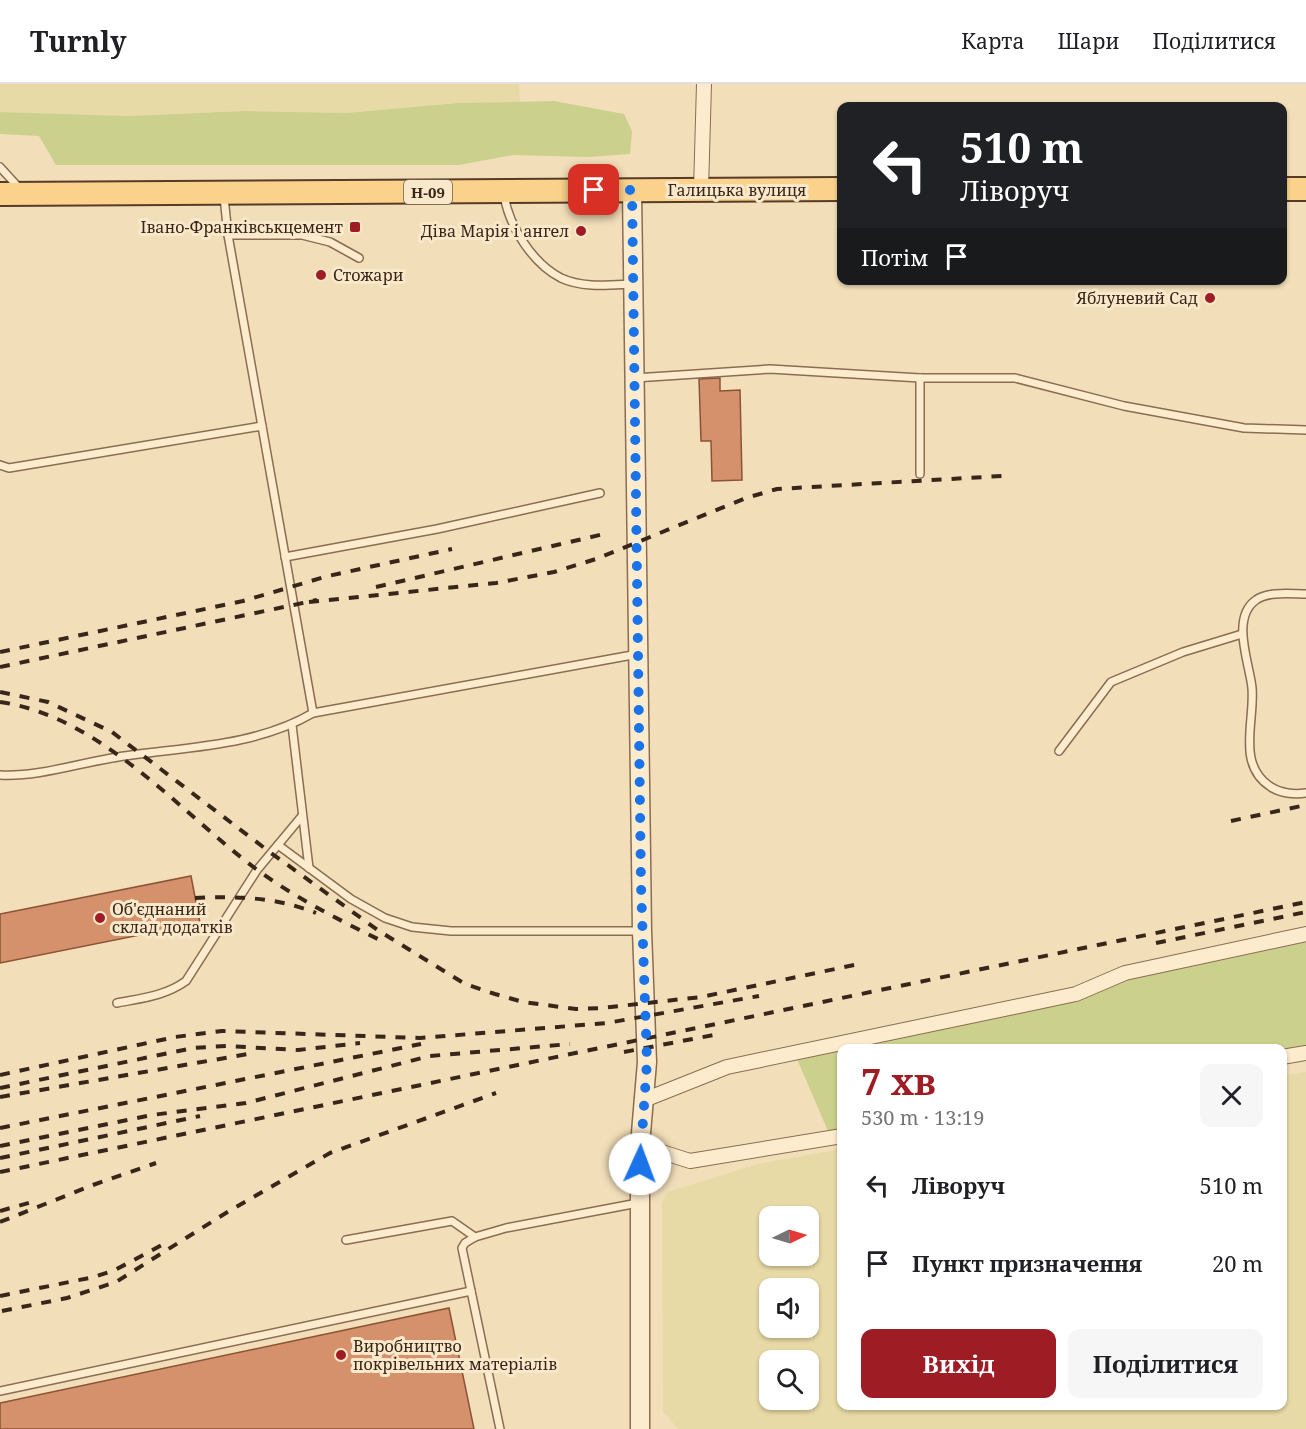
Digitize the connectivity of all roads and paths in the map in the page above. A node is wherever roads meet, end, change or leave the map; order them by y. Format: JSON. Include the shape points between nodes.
{"nodes":[{"id":1,"x":704,"y":84,"type":"edge"},
{"id":2,"x":0,"y":167,"type":"edge"},
{"id":3,"x":837,"y":189,"type":"edge"},
{"id":4,"x":1287,"y":189,"type":"edge"},
{"id":5,"x":1306,"y":189,"type":"edge"},
{"id":6,"x":632,"y":190,"type":"junction"},
{"id":7,"x":701,"y":190,"type":"junction"},
{"id":8,"x":224,"y":191,"type":"junction"},
{"id":9,"x":504,"y":191,"type":"junction"},
{"id":10,"x":0,"y":194,"type":"edge"},
{"id":11,"x":25,"y":194,"type":"junction"},
{"id":12,"x":228,"y":235,"type":"junction"},
{"id":13,"x":358,"y":258,"type":"dead end"},
{"id":14,"x":634,"y":284,"type":"junction"},
{"id":15,"x":635,"y":378,"type":"junction"},
{"id":16,"x":920,"y":378,"type":"junction"},
{"id":17,"x":262,"y":426,"type":"junction"},
{"id":18,"x":1306,"y":430,"type":"edge"},
{"id":19,"x":0,"y":465,"type":"edge"},
{"id":20,"x":920,"y":474,"type":"dead end"},
{"id":21,"x":600,"y":493,"type":"dead end"},
{"id":22,"x":285,"y":557,"type":"junction"},
{"id":23,"x":1306,"y":594,"type":"edge"},
{"id":24,"x":1242,"y":634,"type":"junction"},
{"id":25,"x":638,"y":654,"type":"junction"},
{"id":26,"x":313,"y":713,"type":"junction"},
{"id":27,"x":292,"y":725,"type":"junction"},
{"id":28,"x":1059,"y":751,"type":"dead end"},
{"id":29,"x":0,"y":775,"type":"edge"},
{"id":30,"x":1306,"y":794,"type":"edge"},
{"id":31,"x":302,"y":816,"type":"junction"},
{"id":32,"x":278,"y":845,"type":"junction"},
{"id":33,"x":309,"y":868,"type":"junction"},
{"id":34,"x":642,"y":931,"type":"junction"},
{"id":35,"x":1306,"y":934,"type":"edge"},
{"id":36,"x":117,"y":1003,"type":"dead end"},
{"id":37,"x":1306,"y":1053,"type":"edge"},
{"id":38,"x":1287,"y":1057,"type":"edge"},
{"id":39,"x":644,"y":1100,"type":"junction"},
{"id":40,"x":837,"y":1137,"type":"edge"},
{"id":41,"x":640,"y":1145,"type":"junction"},
{"id":42,"x":639,"y":1203,"type":"junction"},
{"id":43,"x":476,"y":1236,"type":"junction"},
{"id":44,"x":346,"y":1240,"type":"dead end"},
{"id":45,"x":471,"y":1291,"type":"junction"},
{"id":46,"x":0,"y":1391,"type":"edge"},
{"id":47,"x":500,"y":1429,"type":"edge"},
{"id":48,"x":640,"y":1429,"type":"edge"}],
"edges":[{"from":1,"to":7,"type":"street"},
{"from":2,"to":11,"type":"lane"},
{"from":3,"to":7,"type":"main road","name":"Галицька вулиця","number":"Н-09"},
{"from":4,"to":5,"type":"main road"},
{"from":6,"to":7,"type":"main road","name":"Галицька вулиця","number":"Н-09"},
{"from":6,"to":9,"type":"main road","number":"Н-09"},
{"from":6,"to":14,"type":"street"},
{"from":8,"to":9,"type":"main road","number":"Н-09"},
{"from":8,"to":11,"type":"main road","number":"Н-09"},
{"from":8,"to":12,"type":"lane"},
{"from":9,"to":14,"type":"lane","via":[[511,220],[528,248],[552,271],[588,284]]},
{"from":10,"to":11,"type":"main road","number":"Н-09"},
{"from":12,"to":13,"type":"lane","via":[[303,235],[330,242]]},
{"from":12,"to":17,"type":"lane"},
{"from":14,"to":15,"type":"street"},
{"from":15,"to":16,"type":"lane","via":[[770,369]]},
{"from":15,"to":25,"type":"street"},
{"from":16,"to":18,"type":"lane","via":[[1016,378],[1124,406],[1244,428]]},
{"from":16,"to":20,"type":"lane"},
{"from":17,"to":19,"type":"lane","via":[[9,468]]},
{"from":17,"to":22,"type":"lane"},
{"from":21,"to":22,"type":"lane"},
{"from":22,"to":26,"type":"lane"},
{"from":23,"to":24,"type":"lane","via":[[1256,600],[1248,610]]},
{"from":24,"to":28,"type":"lane","via":[[1183,652],[1111,682]]},
{"from":24,"to":30,"type":"lane","via":[[1252,686],[1252,764],[1261,781],[1278,791]]},
{"from":25,"to":26,"type":"lane"},
{"from":25,"to":34,"type":"street"},
{"from":26,"to":27,"type":"lane"},
{"from":27,"to":29,"type":"lane","via":[[169,752],[18,776]]},
{"from":27,"to":31,"type":"lane"},
{"from":31,"to":32,"type":"lane"},
{"from":31,"to":33,"type":"lane"},
{"from":32,"to":33,"type":"lane"},
{"from":32,"to":36,"type":"lane","via":[[245,887],[186,981],[158,995]]},
{"from":33,"to":34,"type":"lane","via":[[385,918],[412,927],[451,931]]},
{"from":34,"to":39,"type":"street","via":[[647,1062]]},
{"from":35,"to":39,"type":"street","via":[[1125,973],[1076,994],[727,1067]]},
{"from":37,"to":38,"type":"street"},
{"from":39,"to":41,"type":"street"},
{"from":40,"to":41,"type":"street","via":[[690,1161]]},
{"from":41,"to":42,"type":"street"},
{"from":42,"to":43,"type":"lane"},
{"from":42,"to":48,"type":"street"},
{"from":43,"to":44,"type":"lane","via":[[452,1221]]},
{"from":43,"to":45,"type":"lane","via":[[462,1248]]},
{"from":45,"to":46,"type":"lane"},
{"from":45,"to":47,"type":"lane"}]}
